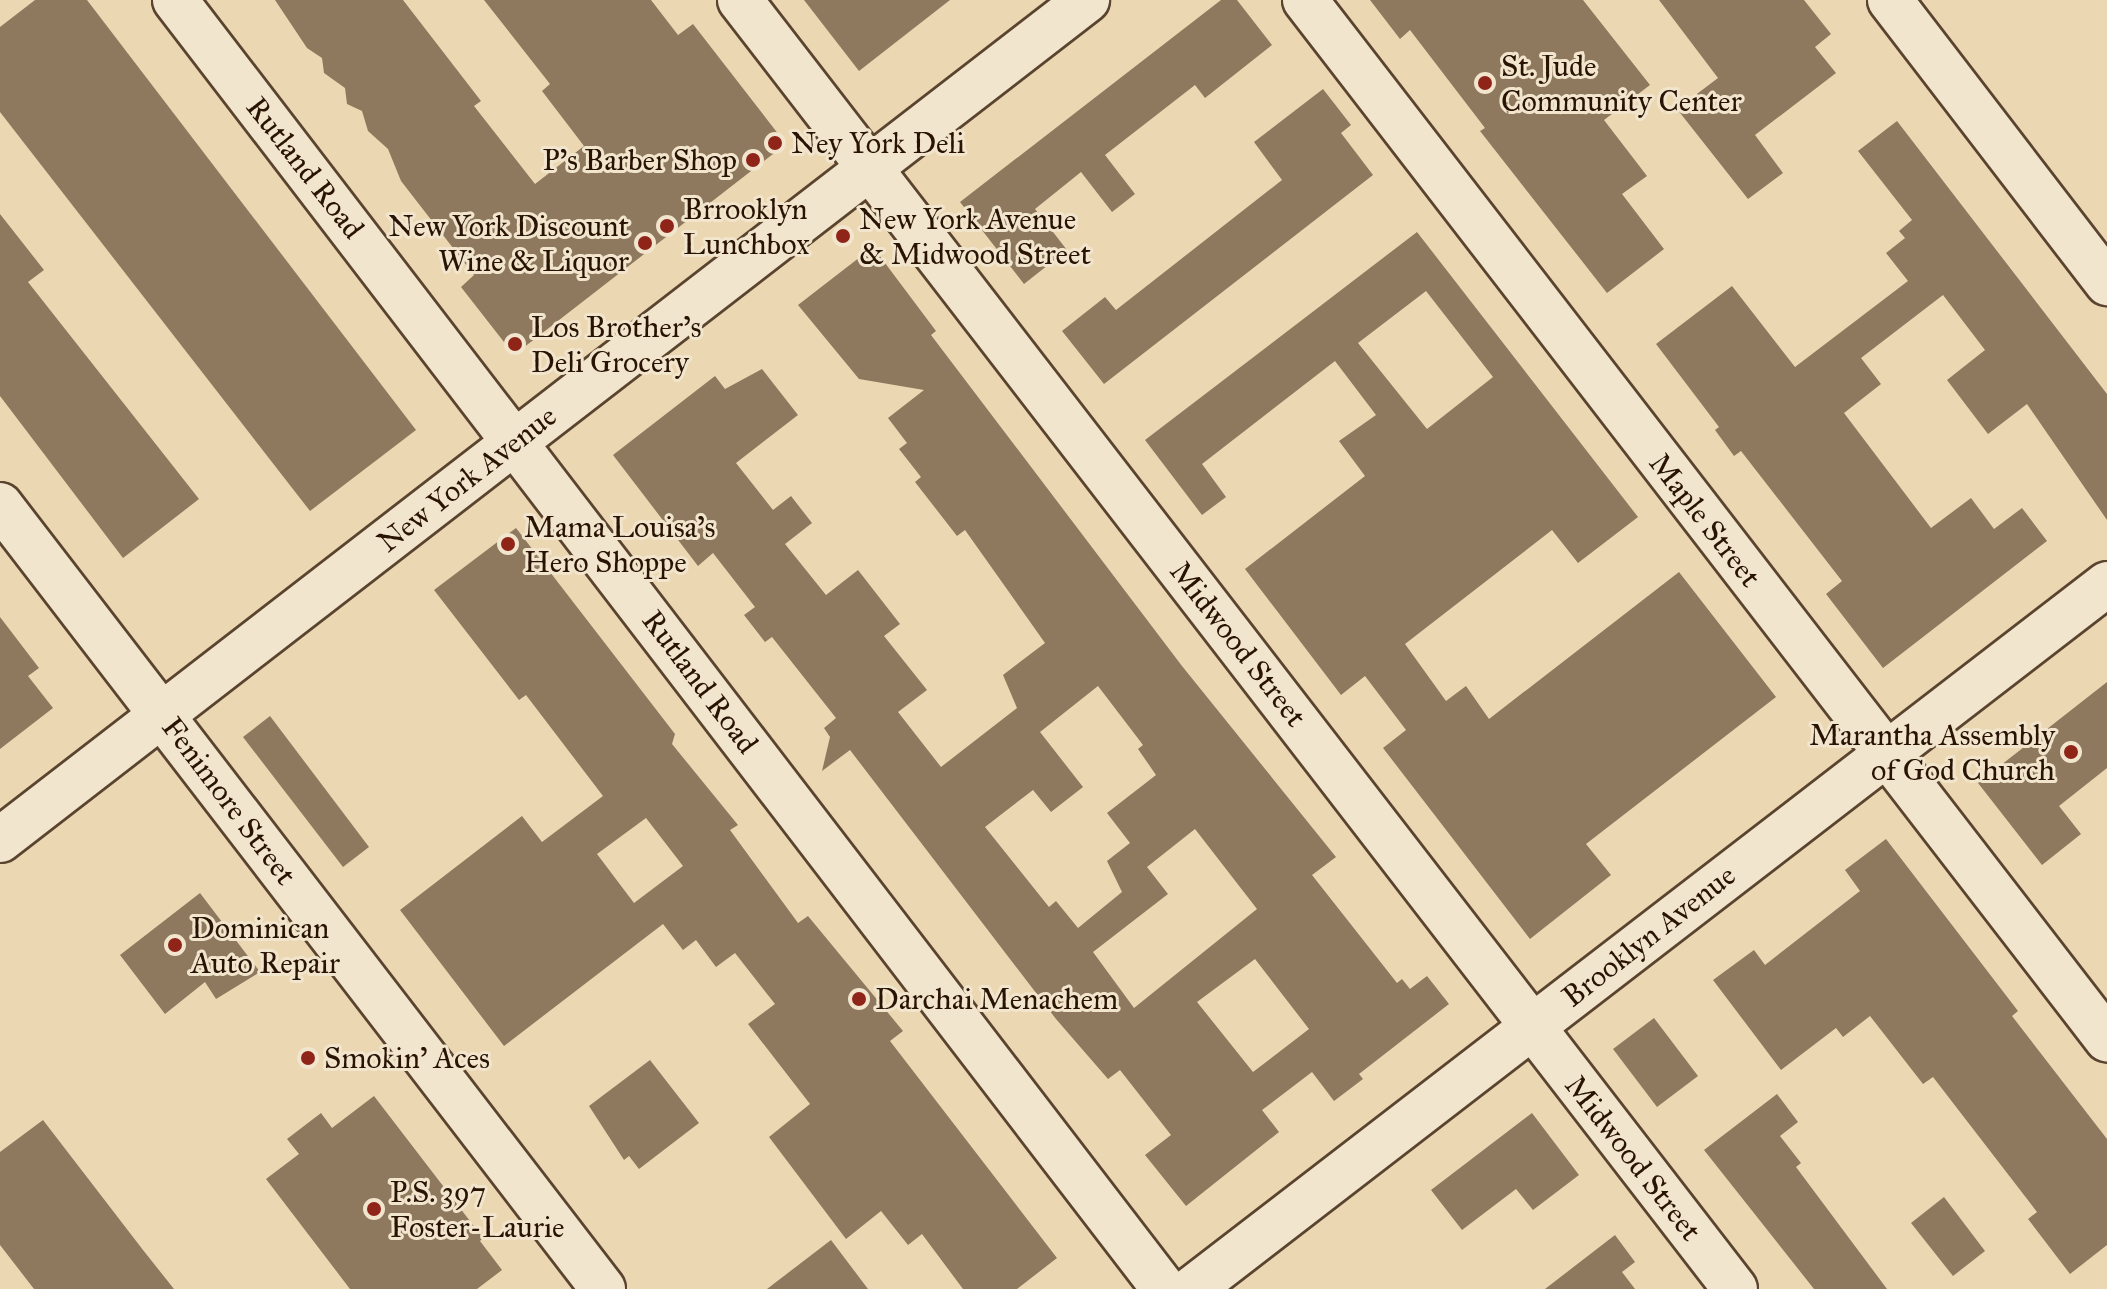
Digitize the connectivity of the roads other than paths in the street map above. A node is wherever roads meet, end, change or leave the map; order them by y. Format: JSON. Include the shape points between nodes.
{"nodes":[{"id":1,"x":175,"y":0,"type":"edge"},
{"id":2,"x":740,"y":0,"type":"edge"},
{"id":3,"x":1087,"y":0,"type":"edge"},
{"id":4,"x":1305,"y":0,"type":"edge"},
{"id":5,"x":1890,"y":0,"type":"edge"},
{"id":6,"x":870,"y":168,"type":"junction"},
{"id":7,"x":2107,"y":283,"type":"edge"},
{"id":8,"x":516,"y":441,"type":"junction"},
{"id":9,"x":0,"y":505,"type":"edge"},
{"id":10,"x":2107,"y":584,"type":"edge"},
{"id":11,"x":163,"y":715,"type":"junction"},
{"id":12,"x":1887,"y":753,"type":"junction"},
{"id":13,"x":0,"y":840,"type":"edge"},
{"id":14,"x":1532,"y":1026,"type":"junction"},
{"id":15,"x":2107,"y":1039,"type":"edge"},
{"id":16,"x":603,"y":1289,"type":"edge"},
{"id":17,"x":1164,"y":1289,"type":"edge"},
{"id":18,"x":1192,"y":1289,"type":"edge"},
{"id":19,"x":1735,"y":1289,"type":"edge"}],
"edges":[{"from":1,"to":8,"type":"street","name":"Rutland Road"},
{"from":2,"to":6,"type":"street","name":"Midwood Street"},
{"from":3,"to":6,"type":"street","name":"New York Avenue"},
{"from":4,"to":12,"type":"street","name":"Maple Street"},
{"from":5,"to":7,"type":"street"},
{"from":6,"to":8,"type":"street","name":"New York Avenue"},
{"from":6,"to":14,"type":"street","name":"Midwood Street"},
{"from":8,"to":11,"type":"street","name":"New York Avenue"},
{"from":8,"to":17,"type":"street","name":"Rutland Road"},
{"from":9,"to":11,"type":"street","name":"Fenimore Street"},
{"from":10,"to":12,"type":"street","name":"Brooklyn Avenue"},
{"from":11,"to":13,"type":"street","name":"New York Avenue"},
{"from":11,"to":16,"type":"street","name":"Fenimore Street"},
{"from":12,"to":14,"type":"street","name":"Brooklyn Avenue"},
{"from":12,"to":15,"type":"street","name":"Maple Street"},
{"from":14,"to":18,"type":"street","name":"Brooklyn Avenue"},
{"from":14,"to":19,"type":"street","name":"Midwood Street"}]}
